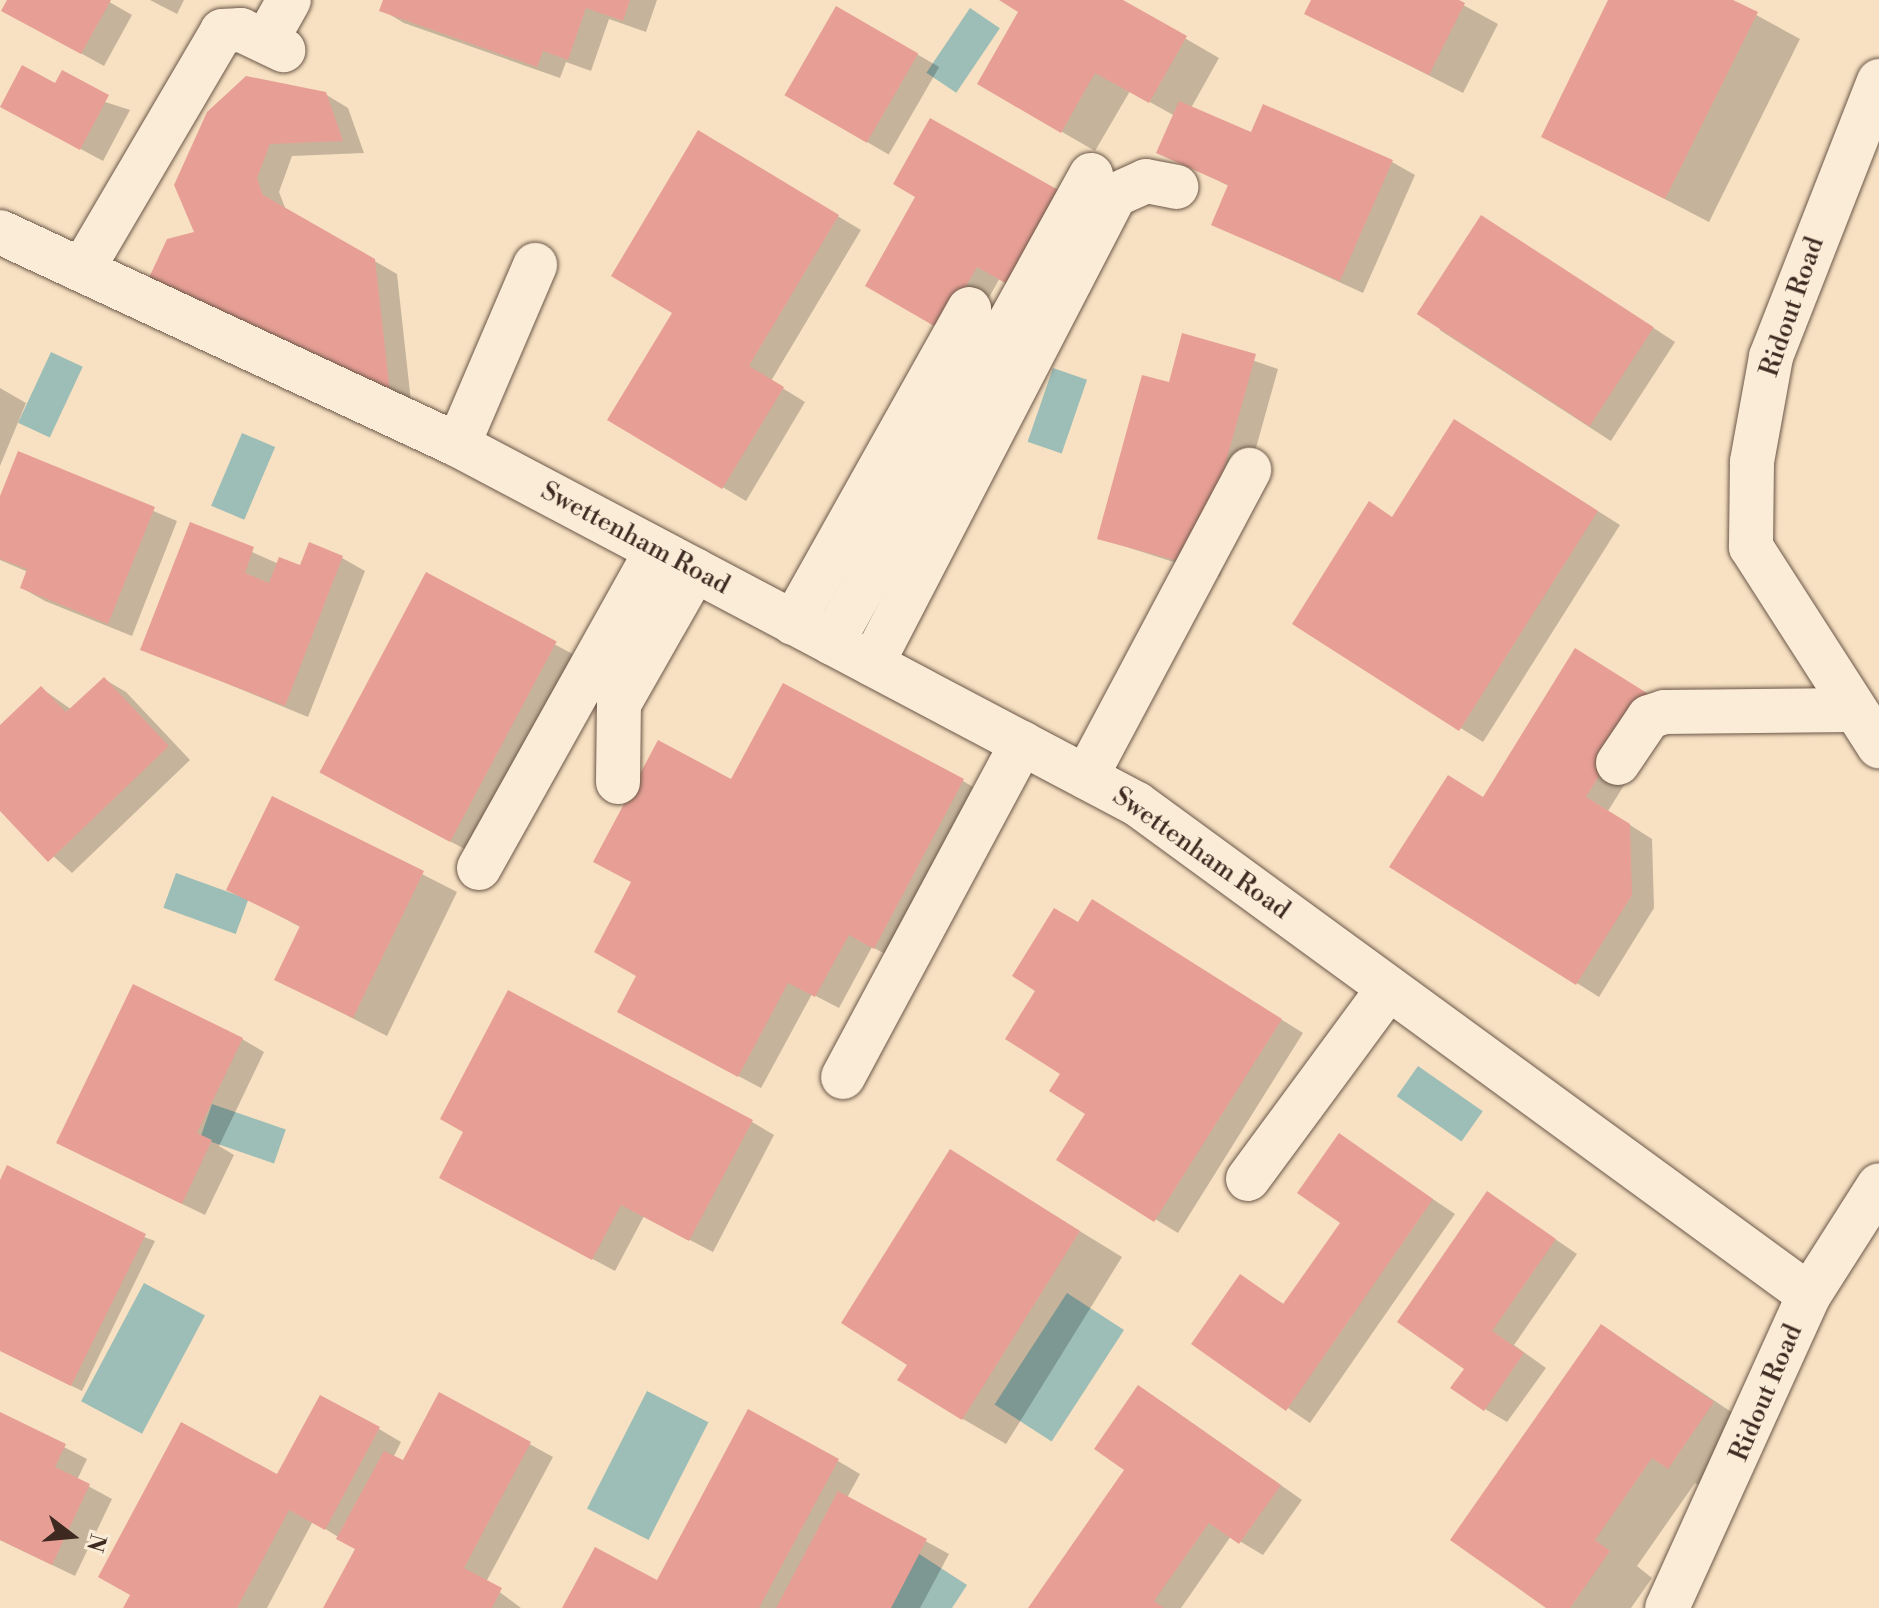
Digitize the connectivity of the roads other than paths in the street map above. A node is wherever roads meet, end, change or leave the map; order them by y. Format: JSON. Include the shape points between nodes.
{"nodes":[{"id":1,"x":289,"y":0,"type":"edge"},
{"id":2,"x":1879,"y":81,"type":"edge"},
{"id":3,"x":1863,"y":141,"type":"edge"},
{"id":4,"x":1091,"y":175,"type":"dead end"},
{"id":5,"x":1176,"y":187,"type":"dead end"},
{"id":6,"x":0,"y":232,"type":"edge"},
{"id":7,"x":535,"y":265,"type":"dead end"},
{"id":8,"x":82,"y":270,"type":"junction"},
{"id":9,"x":969,"y":309,"type":"dead end"},
{"id":10,"x":458,"y":445,"type":"junction"},
{"id":11,"x":1249,"y":470,"type":"dead end"},
{"id":12,"x":656,"y":551,"type":"junction"},
{"id":13,"x":695,"y":570,"type":"junction"},
{"id":14,"x":793,"y":623,"type":"junction"},
{"id":15,"x":832,"y":643,"type":"junction"},
{"id":16,"x":872,"y":664,"type":"junction"},
{"id":17,"x":1851,"y":710,"type":"junction"},
{"id":18,"x":1022,"y":743,"type":"junction"},
{"id":19,"x":1879,"y":746,"type":"edge"},
{"id":20,"x":1618,"y":763,"type":"dead end"},
{"id":21,"x":1086,"y":777,"type":"junction"},
{"id":22,"x":618,"y":782,"type":"dead end"},
{"id":23,"x":479,"y":868,"type":"dead end"},
{"id":24,"x":1389,"y":988,"type":"junction"},
{"id":25,"x":843,"y":1077,"type":"dead end"},
{"id":26,"x":1248,"y":1179,"type":"dead end"},
{"id":27,"x":1879,"y":1185,"type":"edge"},
{"id":28,"x":1809,"y":1295,"type":"junction"},
{"id":29,"x":1667,"y":1608,"type":"edge"}],
"edges":[{"from":1,"to":8,"type":"street","via":[[275,45],[222,31]]},
{"from":2,"to":3,"type":"street","name":"Ridout Road"},
{"from":3,"to":17,"type":"street","name":"Ridout Road","via":[[1771,357],[1752,462],[1751,547]]},
{"from":4,"to":15,"type":"street"},
{"from":5,"to":16,"type":"street","via":[[1146,181],[1115,195]]},
{"from":6,"to":8,"type":"street","name":"Swettenham Road"},
{"from":7,"to":10,"type":"street"},
{"from":8,"to":10,"type":"street","name":"Swettenham Road"},
{"from":9,"to":14,"type":"street"},
{"from":10,"to":12,"type":"street","name":"Swettenham Road"},
{"from":11,"to":21,"type":"street"},
{"from":12,"to":13,"type":"street","name":"Swettenham Road"},
{"from":12,"to":23,"type":"street"},
{"from":13,"to":14,"type":"street","name":"Swettenham Road"},
{"from":13,"to":22,"type":"street","via":[[619,704]]},
{"from":14,"to":15,"type":"street","name":"Swettenham Road"},
{"from":15,"to":16,"type":"street","name":"Swettenham Road"},
{"from":16,"to":18,"type":"street","name":"Swettenham Road"},
{"from":17,"to":19,"type":"street","name":"Ridout Road"},
{"from":17,"to":20,"type":"street","via":[[1664,712],[1649,717]]},
{"from":18,"to":21,"type":"street","name":"Swettenham Road"},
{"from":18,"to":25,"type":"street"},
{"from":21,"to":24,"type":"street","name":"Swettenham Road","via":[[1137,804]]},
{"from":24,"to":26,"type":"street"},
{"from":24,"to":28,"type":"street","name":"Swettenham Road"},
{"from":27,"to":28,"type":"street","name":"Ridout Road"},
{"from":28,"to":29,"type":"street","name":"Ridout Road"}]}
